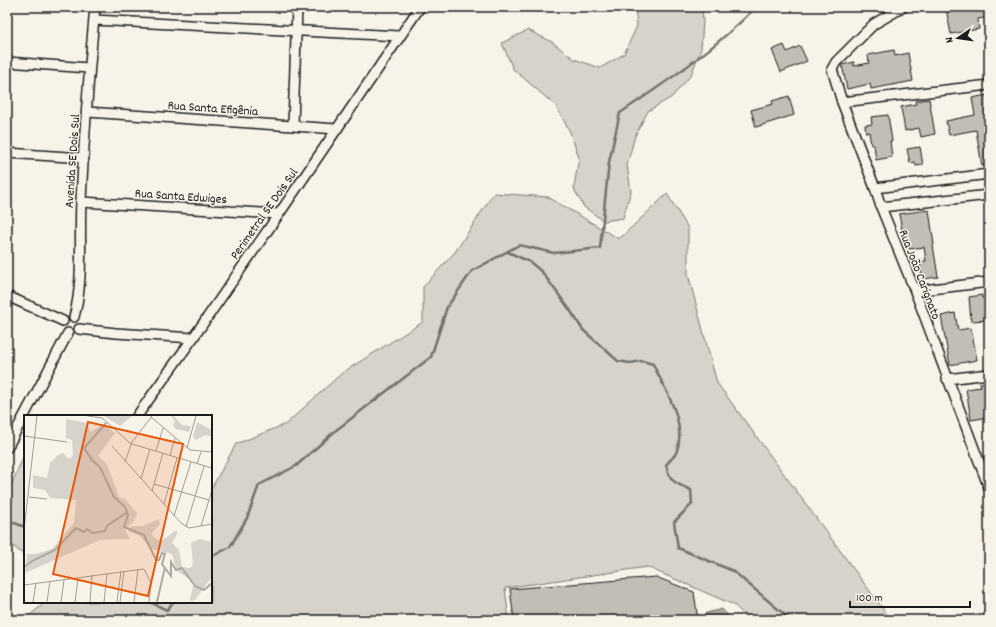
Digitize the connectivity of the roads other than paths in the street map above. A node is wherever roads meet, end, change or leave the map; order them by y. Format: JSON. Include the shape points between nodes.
{"nodes":[{"id":1,"x":95,"y":7,"type":"edge"},
{"id":2,"x":297,"y":7,"type":"edge"},
{"id":3,"x":420,"y":7,"type":"edge"},
{"id":4,"x":903,"y":7,"type":"edge"},
{"id":5,"x":94,"y":20,"type":"junction"},
{"id":6,"x":296,"y":31,"type":"junction"},
{"id":7,"x":399,"y":36,"type":"junction"},
{"id":8,"x":7,"y":62,"type":"edge"},
{"id":9,"x":90,"y":68,"type":"junction"},
{"id":10,"x":989,"y":85,"type":"edge"},
{"id":11,"x":842,"y":102,"type":"junction"},
{"id":12,"x":87,"y":112,"type":"junction"},
{"id":13,"x":292,"y":125,"type":"junction"},
{"id":14,"x":336,"y":129,"type":"junction"},
{"id":15,"x":7,"y":153,"type":"edge"},
{"id":16,"x":84,"y":158,"type":"junction"},
{"id":17,"x":989,"y":174,"type":"edge"},
{"id":18,"x":875,"y":188,"type":"junction"},
{"id":19,"x":989,"y":195,"type":"edge"},
{"id":20,"x":81,"y":202,"type":"junction"},
{"id":21,"x":881,"y":207,"type":"junction"},
{"id":22,"x":279,"y":214,"type":"junction"},
{"id":23,"x":989,"y":282,"type":"edge"},
{"id":24,"x":915,"y":292,"type":"junction"},
{"id":25,"x":7,"y":296,"type":"edge"},
{"id":26,"x":74,"y":317,"type":"junction"},
{"id":27,"x":63,"y":321,"type":"junction"},
{"id":28,"x":79,"y":329,"type":"junction"},
{"id":29,"x":68,"y":333,"type":"junction"},
{"id":30,"x":193,"y":338,"type":"junction"},
{"id":31,"x":989,"y":374,"type":"edge"},
{"id":32,"x":947,"y":379,"type":"junction"},
{"id":33,"x":25,"y":415,"type":"edge"},
{"id":34,"x":138,"y":415,"type":"edge"},
{"id":35,"x":24,"y":416,"type":"edge"},
{"id":36,"x":7,"y":448,"type":"edge"},
{"id":37,"x":989,"y":462,"type":"edge"},
{"id":38,"x":979,"y":464,"type":"junction"},
{"id":39,"x":989,"y":488,"type":"edge"}],
"edges":[{"from":1,"to":5,"type":"street","name":"Avenida SE Dois Sul"},
{"from":2,"to":6,"type":"street"},
{"from":3,"to":7,"type":"street","name":"Perimetral SE Dois Sul"},
{"from":4,"to":11,"type":"street","name":"Rua João Carignato","via":[[874,24],[836,62],[832,69]]},
{"from":5,"to":6,"type":"street"},
{"from":5,"to":9,"type":"street","name":"Avenida SE Dois Sul"},
{"from":6,"to":7,"type":"street"},
{"from":6,"to":13,"type":"street"},
{"from":7,"to":14,"type":"street","name":"Perimetral SE Dois Sul","via":[[371,81]]},
{"from":8,"to":9,"type":"street"},
{"from":9,"to":12,"type":"street","name":"Avenida SE Dois Sul"},
{"from":10,"to":11,"type":"street"},
{"from":11,"to":18,"type":"street","name":"Rua João Carignato"},
{"from":12,"to":13,"type":"street","name":"Rua Santa Efigênia"},
{"from":12,"to":16,"type":"street","name":"Avenida SE Dois Sul"},
{"from":13,"to":14,"type":"street","name":"Rua Santa Efigênia"},
{"from":14,"to":22,"type":"street","name":"Perimetral SE Dois Sul"},
{"from":15,"to":16,"type":"street"},
{"from":16,"to":20,"type":"street","name":"Avenida SE Dois Sul"},
{"from":17,"to":18,"type":"street"},
{"from":18,"to":21,"type":"street","name":"Rua João Carignato"},
{"from":19,"to":21,"type":"street"},
{"from":20,"to":22,"type":"street","name":"Rua Santa Edwiges"},
{"from":20,"to":26,"type":"street","name":"Avenida SE Dois Sul","via":[[79,288]]},
{"from":21,"to":24,"type":"street","name":"Rua João Carignato"},
{"from":22,"to":30,"type":"street","name":"Perimetral SE Dois Sul"},
{"from":23,"to":24,"type":"street"},
{"from":24,"to":32,"type":"street","name":"Rua João Carignato"},
{"from":25,"to":27,"type":"street"},
{"from":26,"to":27,"type":"street","via":[[68,317]]},
{"from":26,"to":28,"type":"street","via":[[79,323]]},
{"from":27,"to":29,"type":"street","via":[[62,327]]},
{"from":28,"to":29,"type":"street","via":[[74,333]]},
{"from":28,"to":30,"type":"street"},
{"from":29,"to":33,"type":"street"},
{"from":30,"to":34,"type":"street","name":"Perimetral SE Dois Sul"},
{"from":31,"to":32,"type":"street"},
{"from":32,"to":38,"type":"street","name":"Rua João Carignato"},
{"from":35,"to":36,"type":"street"},
{"from":37,"to":38,"type":"street"},
{"from":38,"to":39,"type":"street","name":"Rua João Carignato"}]}
